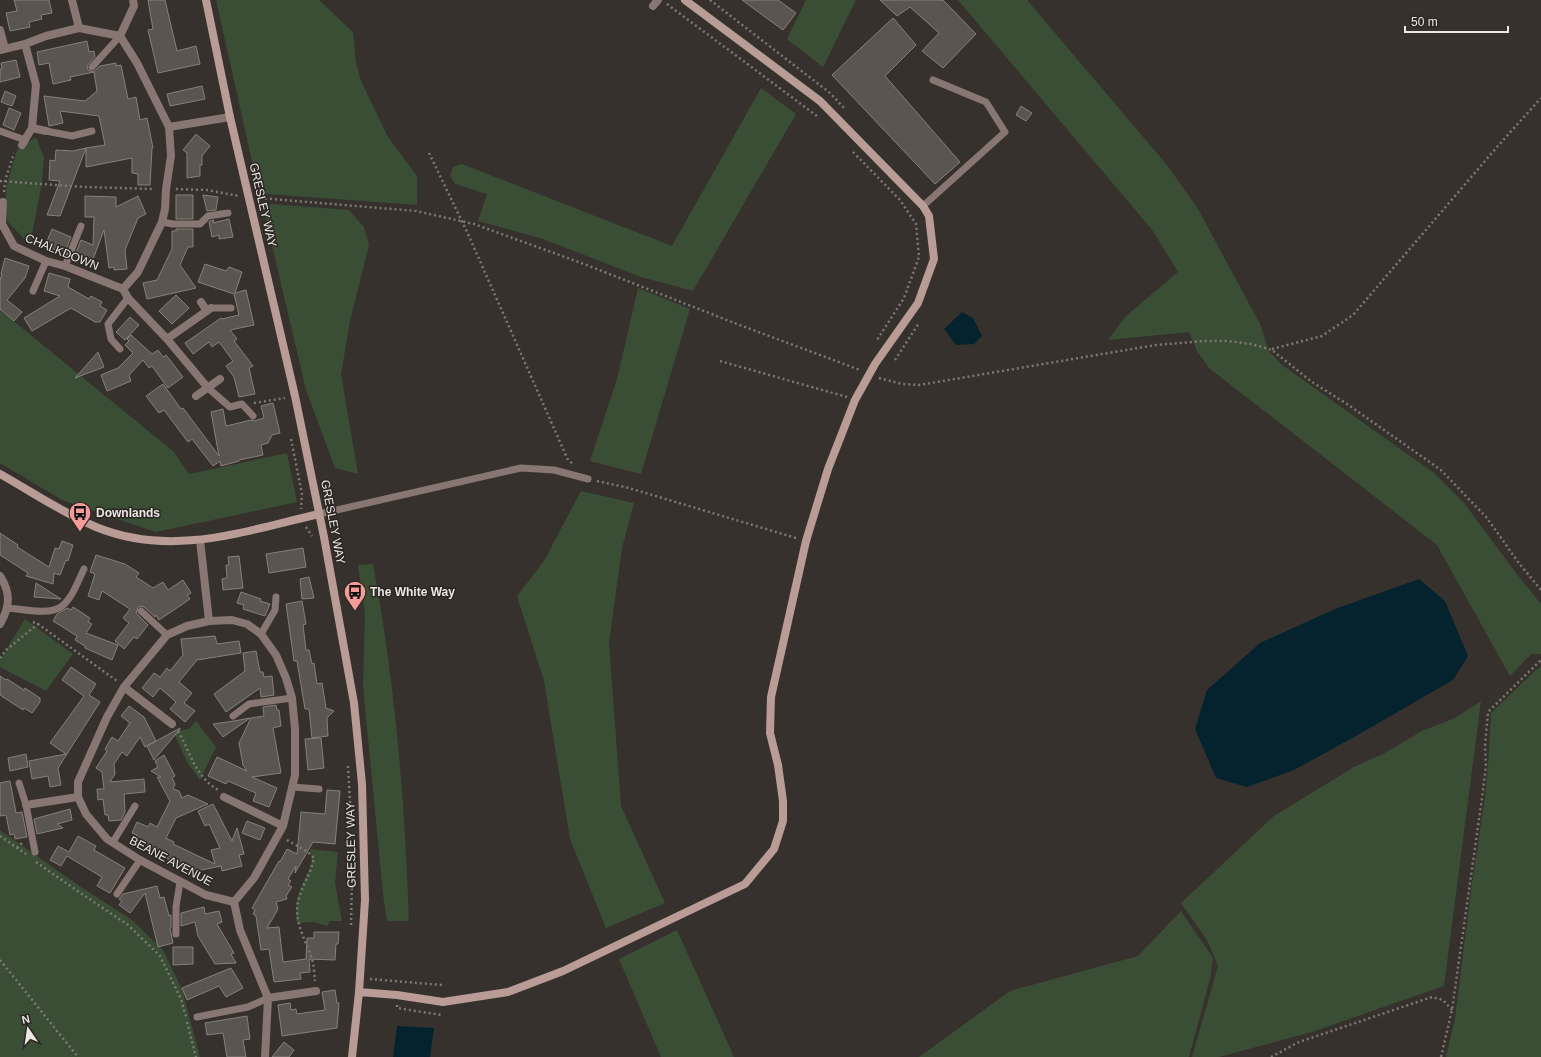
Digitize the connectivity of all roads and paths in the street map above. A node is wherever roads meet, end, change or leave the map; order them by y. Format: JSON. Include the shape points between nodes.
{"nodes":[{"id":1,"x":72,"y":0,"type":"edge"},
{"id":2,"x":133,"y":0,"type":"edge"},
{"id":3,"x":206,"y":0,"type":"edge"},
{"id":4,"x":662,"y":0,"type":"edge"},
{"id":5,"x":685,"y":0,"type":"edge"},
{"id":6,"x":710,"y":0,"type":"edge"},
{"id":7,"x":79,"y":28,"type":"junction"},
{"id":8,"x":0,"y":30,"type":"edge"},
{"id":9,"x":120,"y":36,"type":"junction"},
{"id":10,"x":25,"y":44,"type":"junction"},
{"id":11,"x":2,"y":49,"type":"edge"},
{"id":12,"x":92,"y":67,"type":"dead end"},
{"id":13,"x":933,"y":80,"type":"dead end"},
{"id":14,"x":1541,"y":98,"type":"edge"},
{"id":15,"x":846,"y":110,"type":"dead end"},
{"id":16,"x":230,"y":117,"type":"junction"},
{"id":17,"x":822,"y":121,"type":"dead end"},
{"id":18,"x":169,"y":127,"type":"junction"},
{"id":19,"x":32,"y":128,"type":"junction"},
{"id":20,"x":0,"y":131,"type":"edge"},
{"id":21,"x":46,"y":131,"type":"joint"},
{"id":22,"x":92,"y":132,"type":"dead end"},
{"id":23,"x":24,"y":142,"type":"junction"},
{"id":24,"x":850,"y":149,"type":"dead end"},
{"id":25,"x":429,"y":153,"type":"dead end"},
{"id":26,"x":0,"y":181,"type":"edge"},
{"id":27,"x":5,"y":181,"type":"junction"},
{"id":28,"x":166,"y":189,"type":"junction"},
{"id":29,"x":248,"y":196,"type":"junction"},
{"id":30,"x":2,"y":202,"type":"joint"},
{"id":31,"x":923,"y":206,"type":"junction"},
{"id":32,"x":228,"y":213,"type":"dead end"},
{"id":33,"x":461,"y":220,"type":"junction"},
{"id":34,"x":162,"y":222,"type":"junction"},
{"id":35,"x":1,"y":224,"type":"edge"},
{"id":36,"x":82,"y":226,"type":"dead end"},
{"id":37,"x":46,"y":261,"type":"junction"},
{"id":38,"x":65,"y":266,"type":"junction"},
{"id":39,"x":123,"y":289,"type":"junction"},
{"id":40,"x":33,"y":291,"type":"dead end"},
{"id":41,"x":128,"y":298,"type":"junction"},
{"id":42,"x":201,"y":302,"type":"dead end"},
{"id":43,"x":231,"y":308,"type":"dead end"},
{"id":44,"x":209,"y":309,"type":"junction"},
{"id":45,"x":922,"y":318,"type":"dead end"},
{"id":46,"x":167,"y":339,"type":"junction"},
{"id":47,"x":874,"y":344,"type":"dead end"},
{"id":48,"x":120,"y":349,"type":"dead end"},
{"id":49,"x":1272,"y":350,"type":"junction"},
{"id":50,"x":895,"y":360,"type":"dead end"},
{"id":51,"x":720,"y":361,"type":"dead end"},
{"id":52,"x":870,"y":374,"type":"junction"},
{"id":53,"x":220,"y":380,"type":"dead end"},
{"id":54,"x":208,"y":388,"type":"junction"},
{"id":55,"x":196,"y":396,"type":"dead end"},
{"id":56,"x":295,"y":396,"type":"junction"},
{"id":57,"x":855,"y":400,"type":"junction"},
{"id":58,"x":242,"y":404,"type":"junction"},
{"id":59,"x":253,"y":416,"type":"dead end"},
{"id":60,"x":0,"y":474,"type":"edge"},
{"id":61,"x":588,"y":479,"type":"junction"},
{"id":62,"x":319,"y":514,"type":"junction"},
{"id":63,"x":304,"y":525,"type":"dead end"},
{"id":64,"x":200,"y":540,"type":"junction"},
{"id":65,"x":806,"y":541,"type":"junction"},
{"id":66,"x":313,"y":543,"type":"dead end"},
{"id":67,"x":84,"y":569,"type":"dead end"},
{"id":68,"x":0,"y":576,"type":"edge"},
{"id":69,"x":1541,"y":590,"type":"edge"},
{"id":70,"x":276,"y":597,"type":"dead end"},
{"id":71,"x":7,"y":608,"type":"junction"},
{"id":72,"x":141,"y":611,"type":"dead end"},
{"id":73,"x":31,"y":621,"type":"dead end"},
{"id":74,"x":209,"y":621,"type":"junction"},
{"id":75,"x":0,"y":624,"type":"edge"},
{"id":76,"x":38,"y":624,"type":"junction"},
{"id":77,"x":261,"y":634,"type":"junction"},
{"id":78,"x":167,"y":635,"type":"junction"},
{"id":79,"x":0,"y":658,"type":"edge"},
{"id":80,"x":1541,"y":660,"type":"edge"},
{"id":81,"x":124,"y":687,"type":"junction"},
{"id":82,"x":292,"y":698,"type":"junction"},
{"id":83,"x":233,"y":716,"type":"dead end"},
{"id":84,"x":172,"y":724,"type":"joint"},
{"id":85,"x":348,"y":764,"type":"dead end"},
{"id":86,"x":19,"y":783,"type":"dead end"},
{"id":87,"x":292,"y":787,"type":"junction"},
{"id":88,"x":319,"y":789,"type":"dead end"},
{"id":89,"x":78,"y":797,"type":"junction"},
{"id":90,"x":224,"y":797,"type":"joint"},
{"id":91,"x":26,"y":805,"type":"junction"},
{"id":92,"x":135,"y":806,"type":"dead end"},
{"id":93,"x":351,"y":810,"type":"dead end"},
{"id":94,"x":282,"y":826,"type":"junction"},
{"id":95,"x":278,"y":835,"type":"junction"},
{"id":96,"x":0,"y":836,"type":"edge"},
{"id":97,"x":113,"y":842,"type":"junction"},
{"id":98,"x":32,"y":854,"type":"joint"},
{"id":99,"x":140,"y":860,"type":"junction"},
{"id":100,"x":36,"y":861,"type":"dead end"},
{"id":101,"x":352,"y":871,"type":"dead end"},
{"id":102,"x":180,"y":882,"type":"junction"},
{"id":103,"x":117,"y":894,"type":"dead end"},
{"id":104,"x":234,"y":902,"type":"junction"},
{"id":105,"x":351,"y":932,"type":"dead end"},
{"id":106,"x":176,"y":934,"type":"dead end"},
{"id":107,"x":0,"y":960,"type":"edge"},
{"id":108,"x":360,"y":978,"type":"junction"},
{"id":109,"x":442,"y":985,"type":"dead end"},
{"id":110,"x":316,"y":991,"type":"joint"},
{"id":111,"x":359,"y":992,"type":"junction"},
{"id":112,"x":268,"y":998,"type":"junction"},
{"id":113,"x":1452,"y":1010,"type":"junction"},
{"id":114,"x":197,"y":1017,"type":"dead end"},
{"id":115,"x":78,"y":1057,"type":"edge"},
{"id":116,"x":196,"y":1057,"type":"edge"},
{"id":117,"x":265,"y":1057,"type":"edge"},
{"id":118,"x":352,"y":1057,"type":"edge"},
{"id":119,"x":1271,"y":1057,"type":"edge"},
{"id":120,"x":1441,"y":1057,"type":"edge"}],
"edges":[{"from":1,"to":7,"type":"street"},
{"from":2,"to":9,"type":"street","via":[[134,6]]},
{"from":3,"to":16,"type":"street","name":"GRESLEY WAY"},
{"from":4,"to":17,"type":"path"},
{"from":5,"to":31,"type":"street","via":[[820,101]]},
{"from":6,"to":15,"type":"path","via":[[830,93]]},
{"from":7,"to":9,"type":"street"},
{"from":7,"to":10,"type":"street"},
{"from":8,"to":11,"type":"street"},
{"from":9,"to":12,"type":"lane"},
{"from":9,"to":18,"type":"street","via":[[137,63]]},
{"from":10,"to":11,"type":"street"},
{"from":10,"to":19,"type":"street","via":[[36,85]]},
{"from":13,"to":31,"type":"lane","via":[[986,102],[1005,132]]},
{"from":14,"to":49,"type":"path","via":[[1353,314],[1322,336]]},
{"from":16,"to":18,"type":"street"},
{"from":16,"to":29,"type":"street","name":"GRESLEY WAY"},
{"from":18,"to":28,"type":"street","via":[[171,156]]},
{"from":19,"to":21,"type":"street"},
{"from":19,"to":23,"type":"street"},
{"from":20,"to":23,"type":"lane"},
{"from":21,"to":22,"type":"lane","via":[[72,136]]},
{"from":23,"to":27,"type":"path","via":[[16,147]]},
{"from":24,"to":47,"type":"path","via":[[900,200],[916,224],[919,257],[904,298]]},
{"from":25,"to":33,"type":"path"},
{"from":26,"to":27,"type":"path"},
{"from":27,"to":28,"type":"path","via":[[84,187]]},
{"from":27,"to":30,"type":"path"},
{"from":28,"to":29,"type":"path","via":[[206,190]]},
{"from":28,"to":34,"type":"street","via":[[166,209]]},
{"from":29,"to":33,"type":"path","via":[[416,211]]},
{"from":29,"to":56,"type":"street","name":"GRESLEY WAY"},
{"from":30,"to":35,"type":"street","name":"CHALKDOWN"},
{"from":31,"to":52,"type":"street","via":[[929,216],[934,259],[918,303]]},
{"from":32,"to":34,"type":"lane","via":[[208,216],[200,224]]},
{"from":33,"to":52,"type":"path","via":[[584,264]]},
{"from":33,"to":61,"type":"path","via":[[568,460]]},
{"from":34,"to":39,"type":"street","via":[[138,272]]},
{"from":35,"to":37,"type":"street","name":"CHALKDOWN","via":[[14,246]]},
{"from":36,"to":38,"type":"lane"},
{"from":37,"to":38,"type":"street","name":"CHALKDOWN"},
{"from":37,"to":40,"type":"lane"},
{"from":38,"to":39,"type":"street","name":"CHALKDOWN"},
{"from":39,"to":41,"type":"street"},
{"from":41,"to":46,"type":"street"},
{"from":41,"to":48,"type":"lane","via":[[108,324],[111,339]]},
{"from":42,"to":44,"type":"street"},
{"from":43,"to":44,"type":"lane"},
{"from":44,"to":46,"type":"street"},
{"from":45,"to":50,"type":"path"},
{"from":46,"to":54,"type":"street"},
{"from":49,"to":52,"type":"path","via":[[1250,344],[1204,341],[1156,345],[919,384],[887,381]]},
{"from":49,"to":69,"type":"path","via":[[1312,382],[1441,470],[1487,518]]},
{"from":51,"to":57,"type":"path"},
{"from":52,"to":57,"type":"street"},
{"from":53,"to":54,"type":"street"},
{"from":54,"to":55,"type":"street"},
{"from":54,"to":58,"type":"lane","via":[[230,407]]},
{"from":56,"to":58,"type":"path"},
{"from":56,"to":62,"type":"street","name":"GRESLEY WAY"},
{"from":57,"to":65,"type":"street","via":[[828,469]]},
{"from":58,"to":59,"type":"lane"},
{"from":60,"to":64,"type":"street","via":[[79,519],[121,535],[159,542]]},
{"from":61,"to":62,"type":"lane","via":[[554,470],[522,468]]},
{"from":61,"to":65,"type":"path","via":[[629,488]]},
{"from":62,"to":64,"type":"street"},
{"from":62,"to":108,"type":"street","name":"GRESLEY WAY","via":[[354,703],[362,784],[364,900]]},
{"from":63,"to":66,"type":"path","via":[[312,536]]},
{"from":64,"to":74,"type":"street"},
{"from":65,"to":111,"type":"street","via":[[771,697],[770,733],[778,765],[783,822],[774,849],[745,884],[563,971],[508,992],[443,1002]]},
{"from":67,"to":71,"type":"lane","via":[[75,589],[62,606],[37,612]]},
{"from":68,"to":71,"type":"street","via":[[6,588]]},
{"from":70,"to":77,"type":"lane","via":[[275,610]]},
{"from":71,"to":75,"type":"street","via":[[7,613]]},
{"from":72,"to":78,"type":"lane"},
{"from":73,"to":76,"type":"path"},
{"from":74,"to":77,"type":"street","via":[[232,620],[247,624]]},
{"from":74,"to":78,"type":"street","via":[[187,626]]},
{"from":76,"to":79,"type":"path"},
{"from":76,"to":81,"type":"path"},
{"from":77,"to":82,"type":"street","via":[[276,655]]},
{"from":78,"to":81,"type":"street"},
{"from":80,"to":113,"type":"path","via":[[1488,712],[1486,766]]},
{"from":81,"to":84,"type":"street"},
{"from":81,"to":89,"type":"street","via":[[107,717],[78,782]]},
{"from":82,"to":83,"type":"lane","via":[[249,704]]},
{"from":82,"to":87,"type":"street","via":[[295,729],[295,774]]},
{"from":84,"to":90,"type":"path","via":[[179,732],[202,776],[210,785],[224,793]]},
{"from":85,"to":93,"type":"path"},
{"from":86,"to":91,"type":"lane"},
{"from":87,"to":88,"type":"lane"},
{"from":87,"to":94,"type":"street"},
{"from":89,"to":91,"type":"street"},
{"from":89,"to":97,"type":"street","name":"BEANE AVENUE","via":[[86,814],[107,840]]},
{"from":90,"to":94,"type":"street"},
{"from":91,"to":98,"type":"lane"},
{"from":92,"to":97,"type":"lane"},
{"from":94,"to":95,"type":"street"},
{"from":95,"to":104,"type":"street","via":[[254,878]]},
{"from":95,"to":110,"type":"path","via":[[314,858],[298,904],[301,934],[312,958]]},
{"from":96,"to":98,"type":"path"},
{"from":97,"to":99,"type":"street","name":"BEANE AVENUE"},
{"from":99,"to":102,"type":"street","name":"BEANE AVENUE"},
{"from":99,"to":103,"type":"lane"},
{"from":100,"to":116,"type":"path","via":[[128,924],[160,956],[181,999]]},
{"from":101,"to":105,"type":"path"},
{"from":102,"to":104,"type":"street","name":"BEANE AVENUE","via":[[206,895]]},
{"from":102,"to":106,"type":"lane","via":[[176,907]]},
{"from":104,"to":112,"type":"street","via":[[240,930]]},
{"from":107,"to":115,"type":"path"},
{"from":108,"to":109,"type":"path"},
{"from":108,"to":111,"type":"street","name":"GRESLEY WAY"},
{"from":110,"to":112,"type":"street"},
{"from":111,"to":118,"type":"street","name":"GRESLEY WAY"},
{"from":112,"to":114,"type":"lane","via":[[248,1007]]},
{"from":112,"to":117,"type":"street"},
{"from":113,"to":119,"type":"path","via":[[1443,1000],[1432,997],[1299,1042]]},
{"from":113,"to":120,"type":"path"}]}
